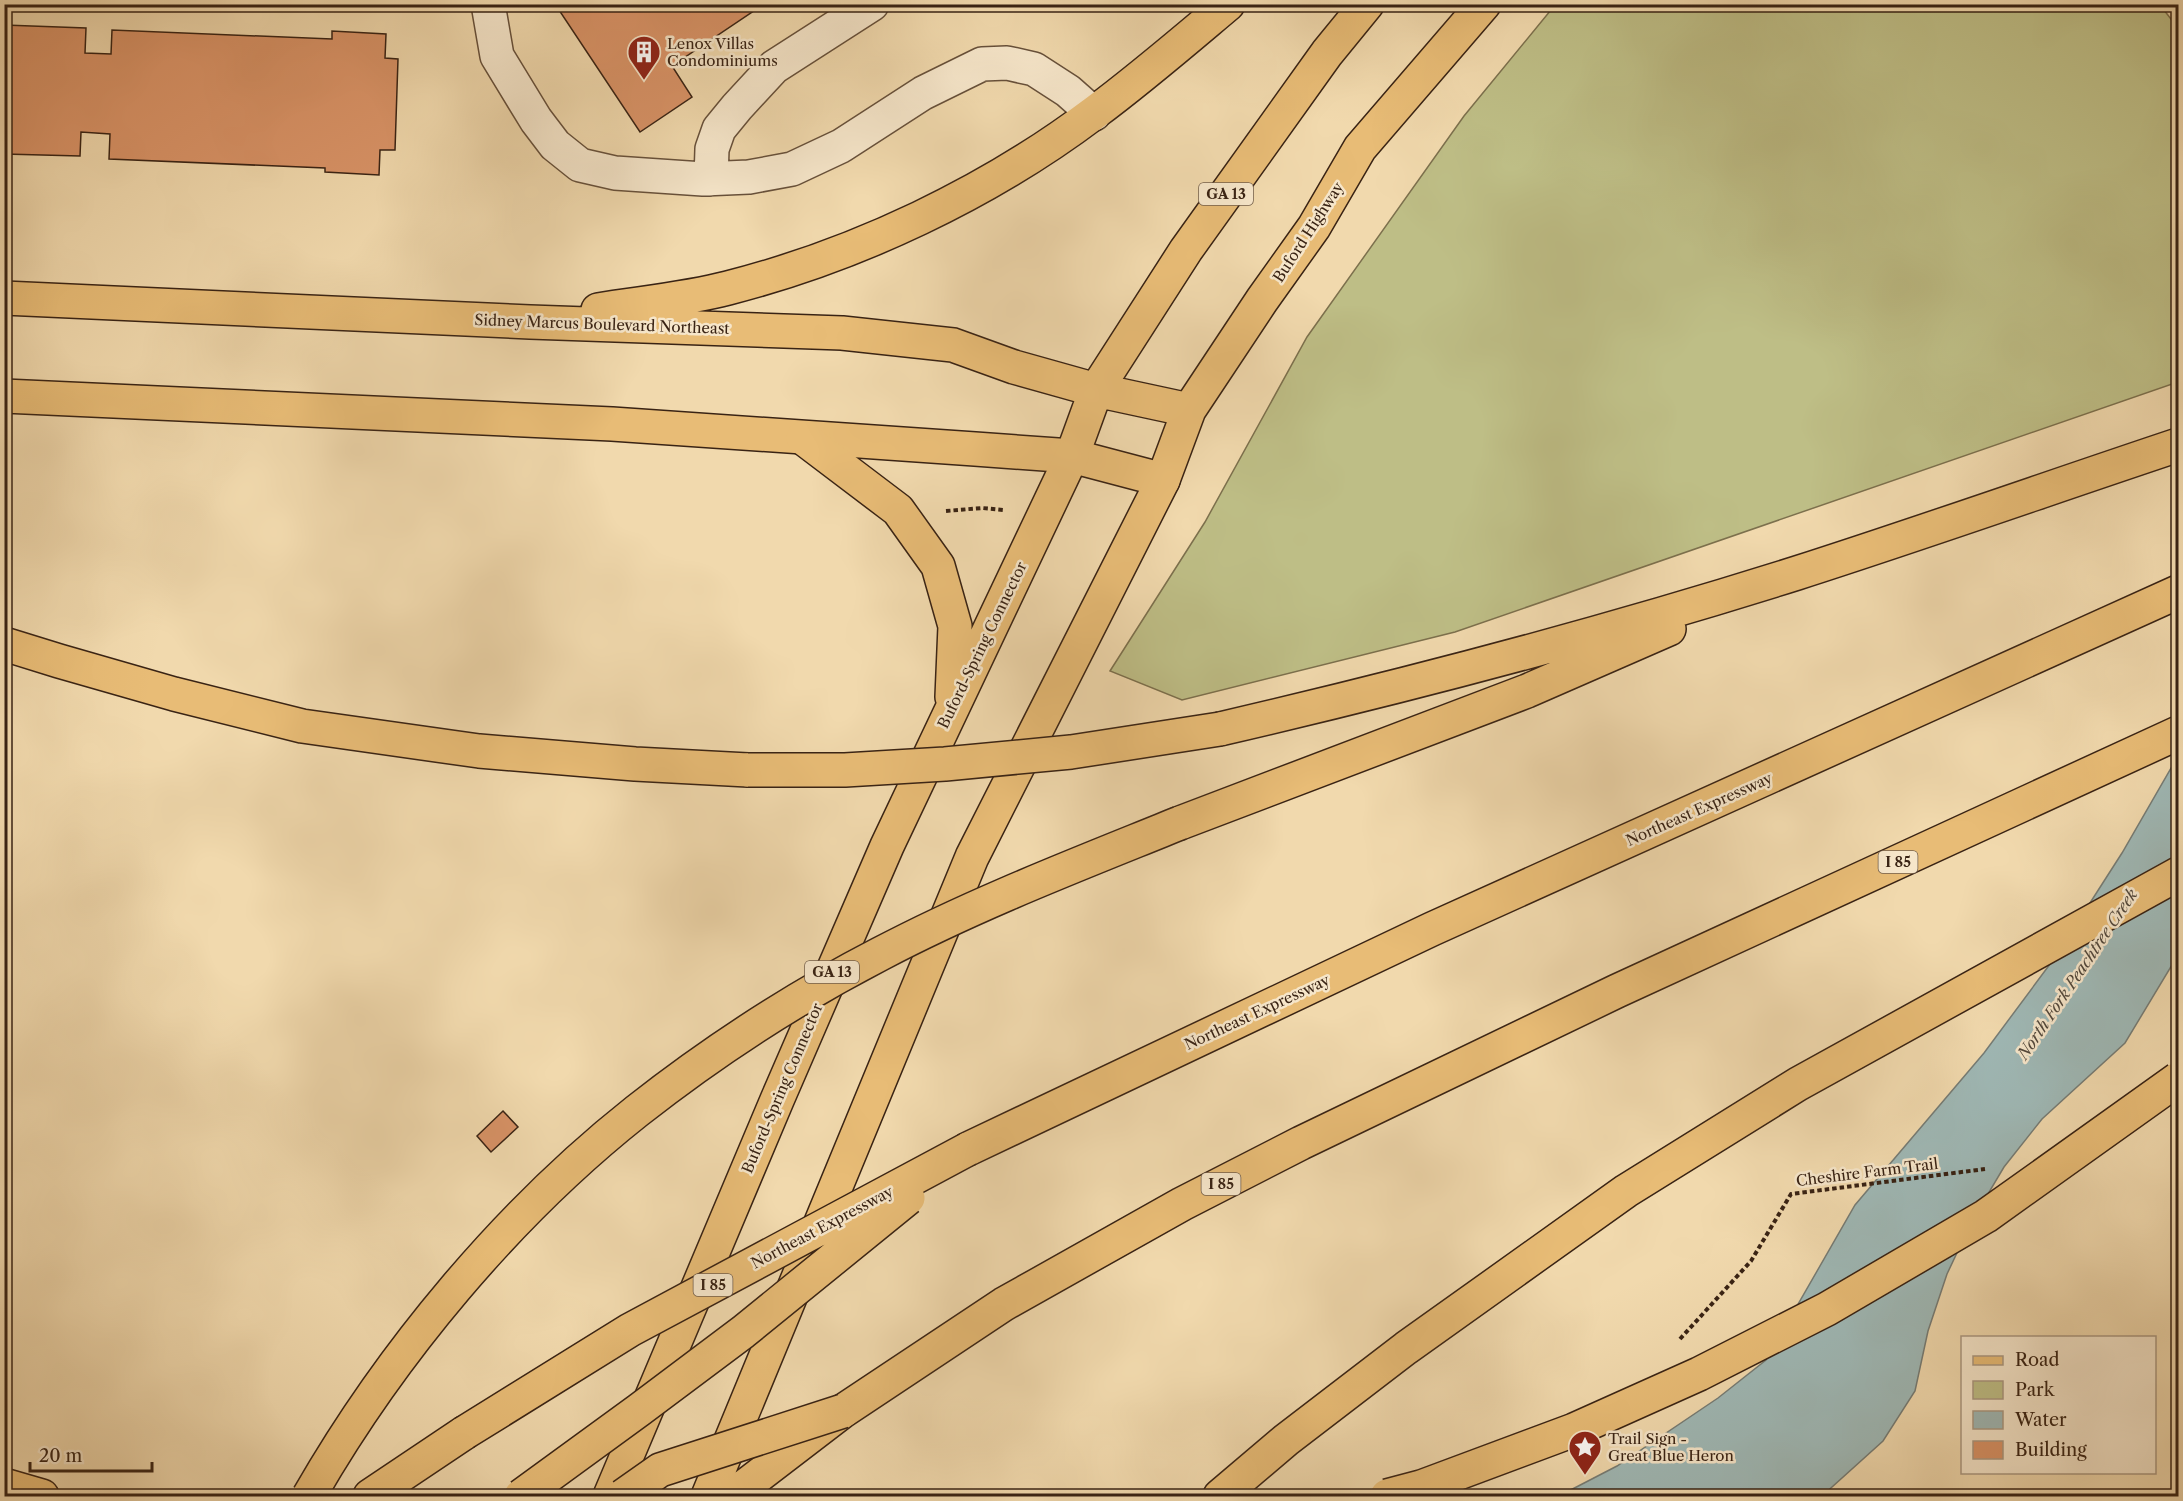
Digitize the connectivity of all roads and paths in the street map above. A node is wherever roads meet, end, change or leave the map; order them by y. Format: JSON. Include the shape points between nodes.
{"nodes":[{"id":1,"x":488,"y":4,"type":"edge"},
{"id":2,"x":872,"y":4,"type":"edge"},
{"id":3,"x":1228,"y":4,"type":"edge"},
{"id":4,"x":1367,"y":4,"type":"edge"},
{"id":5,"x":1484,"y":4,"type":"edge"},
{"id":6,"x":1094,"y":114,"type":"junction"},
{"id":7,"x":711,"y":179,"type":"junction"},
{"id":8,"x":4,"y":298,"type":"edge"},
{"id":9,"x":530,"y":322,"type":"junction"},
{"id":10,"x":1096,"y":390,"type":"junction"},
{"id":11,"x":4,"y":396,"type":"edge"},
{"id":12,"x":1189,"y":410,"type":"junction"},
{"id":13,"x":803,"y":438,"type":"junction"},
{"id":14,"x":2178,"y":445,"type":"edge"},
{"id":15,"x":1072,"y":456,"type":"junction"},
{"id":16,"x":1163,"y":480,"type":"junction"},
{"id":17,"x":1010,"y":511,"type":"dead end"},
{"id":18,"x":941,"y":513,"type":"dead end"},
{"id":19,"x":1797,"y":573,"type":"junction"},
{"id":20,"x":2178,"y":592,"type":"edge"},
{"id":21,"x":4,"y":644,"type":"edge"},
{"id":22,"x":951,"y":711,"type":"junction"},
{"id":23,"x":2178,"y":733,"type":"edge"},
{"id":24,"x":2178,"y":874,"type":"edge"},
{"id":25,"x":2178,"y":1079,"type":"edge"},
{"id":26,"x":968,"y":1149,"type":"junction"},
{"id":27,"x":1993,"y":1168,"type":"dead end"},
{"id":28,"x":1677,"y":1343,"type":"dead end"},
{"id":29,"x":843,"y":1411,"type":"junction"},
{"id":30,"x":4,"y":1485,"type":"edge"},
{"id":31,"x":42,"y":1497,"type":"edge"},
{"id":32,"x":309,"y":1497,"type":"edge"},
{"id":33,"x":370,"y":1497,"type":"edge"},
{"id":34,"x":521,"y":1497,"type":"edge"},
{"id":35,"x":610,"y":1497,"type":"edge"},
{"id":36,"x":623,"y":1497,"type":"edge"},
{"id":37,"x":708,"y":1497,"type":"edge"},
{"id":38,"x":732,"y":1497,"type":"edge"},
{"id":39,"x":1220,"y":1497,"type":"edge"},
{"id":40,"x":1387,"y":1497,"type":"edge"}],
"edges":[{"from":1,"to":7,"type":"street","via":[[497,56],[555,145],[580,165],[615,173]]},
{"from":2,"to":7,"type":"street","via":[[774,67],[744,99],[719,129],[712,149]]},
{"from":3,"to":6,"type":"main road"},
{"from":4,"to":10,"type":"main road","number":"GA 13","via":[[1327,52],[1186,250]]},
{"from":5,"to":12,"type":"main road","name":"Buford Highway","via":[[1360,148],[1314,226]]},
{"from":6,"to":7,"type":"street","via":[[1034,69],[1006,63],[982,64],[923,93],[841,146],[792,169]]},
{"from":6,"to":9,"type":"main road","via":[[959,198],[832,256],[727,288]]},
{"from":8,"to":9,"type":"main road","name":"Sidney Marcus Boulevard Northeast"},
{"from":9,"to":10,"type":"main road","name":"Sidney Marcus Boulevard Northeast","via":[[842,333],[953,345]]},
{"from":10,"to":12,"type":"main road","name":"Sidney Marcus Boulevard Northeast"},
{"from":10,"to":15,"type":"main road","number":"GA 13"},
{"from":11,"to":13,"type":"main road","via":[[612,424]]},
{"from":12,"to":16,"type":"main road","name":"Buford Highway"},
{"from":13,"to":15,"type":"main road"},
{"from":13,"to":22,"type":"main road","via":[[898,510],[938,566],[955,626]]},
{"from":14,"to":19,"type":"main road"},
{"from":15,"to":16,"type":"main road"},
{"from":15,"to":22,"type":"main road","name":"Buford-Spring Connector","number":"GA 13"},
{"from":16,"to":37,"type":"main road","via":[[972,857]]},
{"from":17,"to":18,"type":"path","via":[[982,508]]},
{"from":19,"to":21,"type":"main road","bridge":true,"via":[[1391,690],[1220,729],[1071,752],[845,770],[635,764],[479,751],[302,726],[174,694]]},
{"from":19,"to":32,"type":"main road","bridge":true,"via":[[1527,691],[1059,872],[950,919],[805,997],[717,1052],[637,1111],[517,1222],[430,1318],[364,1410]]},
{"from":20,"to":26,"type":"main road","name":"Northeast Expressway","number":"I 85","via":[[1432,929]]},
{"from":22,"to":35,"type":"main road","name":"Buford-Spring Connector","number":"GA 13","via":[[887,846]]},
{"from":23,"to":29,"type":"main road","number":"I 85","via":[[1617,991],[1261,1163],[1004,1304]]},
{"from":24,"to":39,"type":"main road","via":[[1798,1084],[1626,1191],[1406,1348],[1286,1440]]},
{"from":25,"to":40,"type":"main road","bridge":true,"via":[[1986,1216],[1827,1309],[1700,1374],[1574,1430]]},
{"from":26,"to":33,"type":"main road","name":"Northeast Expressway","number":"I 85","bridge":true,"via":[[630,1330],[464,1433]]},
{"from":26,"to":34,"type":"main road","bridge":true,"via":[[743,1332]]},
{"from":27,"to":28,"type":"path","name":"Cheshire Farm Trail","via":[[1791,1194],[1751,1261]]},
{"from":29,"to":36,"type":"main road","bridge":true,"via":[[660,1470]]},
{"from":29,"to":38,"type":"main road","number":"I 85"},
{"from":30,"to":31,"type":"main road"}]}
